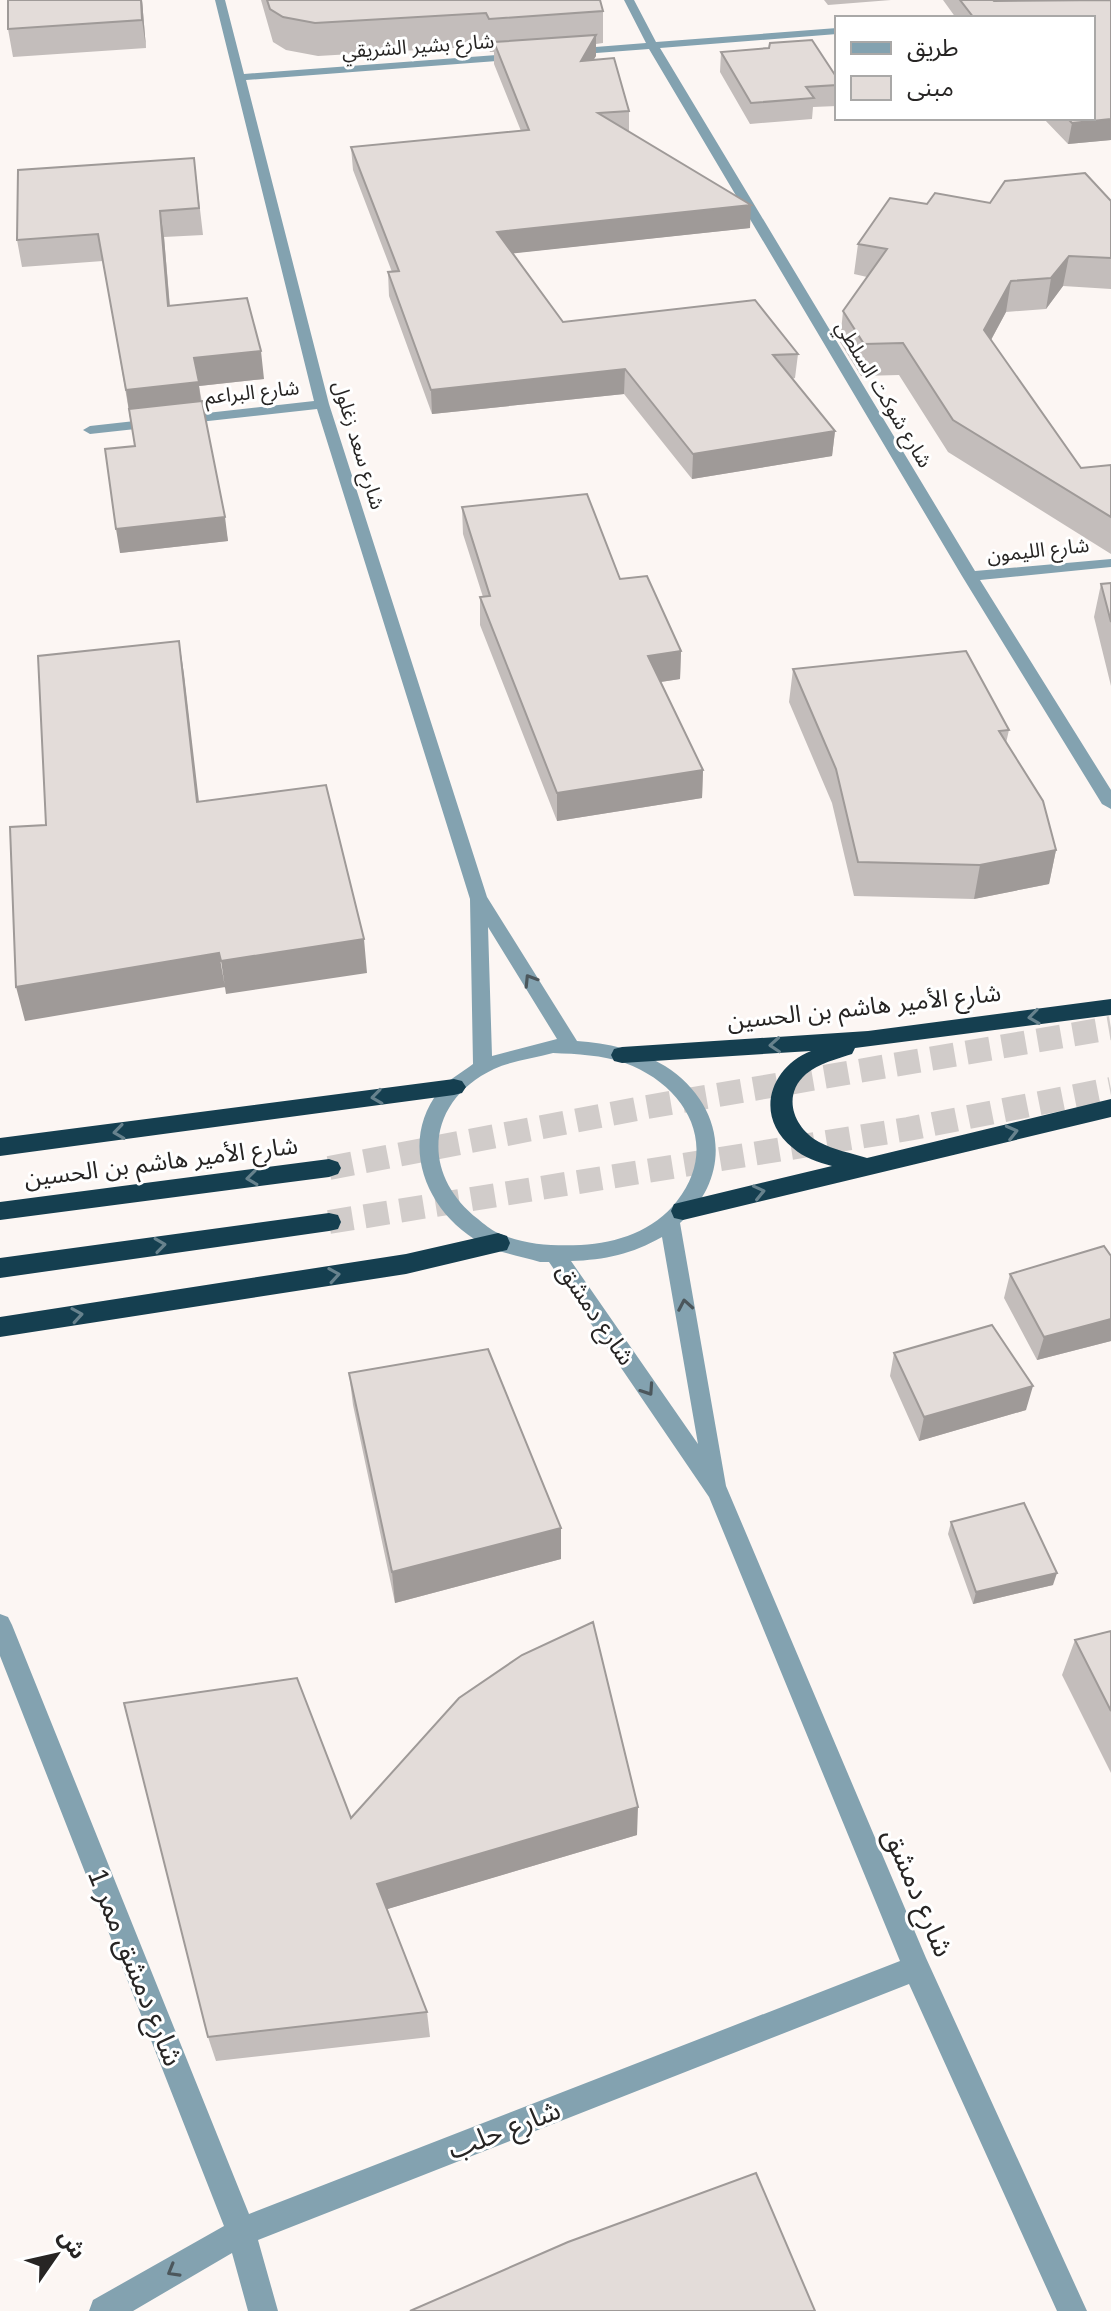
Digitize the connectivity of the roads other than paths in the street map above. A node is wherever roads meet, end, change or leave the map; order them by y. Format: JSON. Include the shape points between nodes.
{"nodes":[{"id":1,"x":220,"y":0,"type":"edge"},
{"id":2,"x":629,"y":0,"type":"edge"},
{"id":3,"x":835,"y":31,"type":"edge"},
{"id":4,"x":653,"y":46,"type":"junction"},
{"id":5,"x":558,"y":53,"type":"edge"},
{"id":6,"x":542,"y":54,"type":"edge"},
{"id":7,"x":241,"y":77,"type":"junction"},
{"id":8,"x":322,"y":404,"type":"junction"},
{"id":9,"x":90,"y":430,"type":"dead end"},
{"id":10,"x":1111,"y":563,"type":"edge"},
{"id":11,"x":970,"y":576,"type":"junction"},
{"id":12,"x":1111,"y":804,"type":"edge"},
{"id":13,"x":478,"y":897,"type":"junction"},
{"id":14,"x":1111,"y":1007,"type":"edge"},
{"id":15,"x":868,"y":1039,"type":"junction"},
{"id":16,"x":571,"y":1047,"type":"junction"},
{"id":17,"x":622,"y":1055,"type":"junction"},
{"id":18,"x":483,"y":1066,"type":"junction"},
{"id":19,"x":454,"y":1087,"type":"junction"},
{"id":20,"x":1111,"y":1108,"type":"edge"},
{"id":21,"x":0,"y":1147,"type":"edge"},
{"id":22,"x":867,"y":1167,"type":"junction"},
{"id":23,"x":329,"y":1168,"type":"tunnel mouth"},
{"id":24,"x":0,"y":1211,"type":"edge"},
{"id":25,"x":677,"y":1217,"type":"junction"},
{"id":26,"x":329,"y":1222,"type":"tunnel mouth"},
{"id":27,"x":498,"y":1243,"type":"junction"},
{"id":28,"x":556,"y":1256,"type":"junction"},
{"id":29,"x":0,"y":1268,"type":"edge"},
{"id":30,"x":0,"y":1327,"type":"edge"},
{"id":31,"x":718,"y":1492,"type":"junction"},
{"id":32,"x":0,"y":1625,"type":"edge"},
{"id":33,"x":916,"y":1968,"type":"junction"},
{"id":34,"x":241,"y":2232,"type":"junction"},
{"id":35,"x":104,"y":2311,"type":"edge"},
{"id":36,"x":263,"y":2311,"type":"edge"},
{"id":37,"x":1072,"y":2311,"type":"edge"}],
"edges":[{"from":1,"to":7,"type":"street","name":"شارع سعد زغلول"},
{"from":2,"to":4,"type":"street","name":"شارع شوكت السلطي"},
{"from":3,"to":4,"type":"street"},
{"from":4,"to":5,"type":"street"},
{"from":4,"to":11,"type":"street","name":"شارع شوكت السلطي"},
{"from":6,"to":7,"type":"street","name":"شارع بشير الشريقي"},
{"from":7,"to":8,"type":"street","name":"شارع سعد زغلول"},
{"from":8,"to":9,"type":"street","name":"شارع البراعم"},
{"from":8,"to":13,"type":"street","name":"شارع سعد زغلول"},
{"from":10,"to":11,"type":"street","name":"شارع الليمون"},
{"from":11,"to":12,"type":"street","name":"شارع شوكت السلطي"},
{"from":16,"to":13,"type":"street","name":"شارع سعد زغلول","one_way":true},
{"from":13,"to":18,"type":"street","name":"شارع سعد زغلول"},
{"from":14,"to":15,"type":"highway","name":"شارع الأمير هاشم بن الحسين","one_way":true},
{"from":15,"to":17,"type":"highway","name":"شارع الأمير هاشم بن الحسين","one_way":true},
{"from":15,"to":22,"type":"highway","via":[[800,1067],[788,1078],[779,1105],[783,1120],[806,1146]]},
{"from":16,"to":17,"type":"street"},
{"from":16,"to":18,"type":"street","via":[[517,1052]]},
{"from":17,"to":25,"type":"street","via":[[672,1081],[701,1121],[706,1167],[702,1182]]},
{"from":18,"to":19,"type":"street"},
{"from":19,"to":21,"type":"highway","one_way":true},
{"from":19,"to":27,"type":"street","via":[[428,1126],[428,1170],[452,1212]]},
{"from":22,"to":20,"type":"highway","one_way":true},
{"from":25,"to":22,"type":"highway","one_way":true},
{"from":23,"to":24,"type":"highway","name":"شارع الأمير هاشم بن الحسين","one_way":true},
{"from":25,"to":28,"type":"street","via":[[651,1235],[606,1252]]},
{"from":31,"to":25,"type":"street","name":"شارع دمشق","one_way":true},
{"from":29,"to":26,"type":"highway","one_way":true},
{"from":27,"to":28,"type":"street"},
{"from":30,"to":27,"type":"highway","one_way":true,"via":[[406,1264]]},
{"from":28,"to":31,"type":"street","name":"شارع دمشق","one_way":true},
{"from":31,"to":33,"type":"street","name":"شارع دمشق"},
{"from":32,"to":34,"type":"street","name":"شارع دمشق ممر 1"},
{"from":33,"to":34,"type":"street","name":"شارع حلب"},
{"from":33,"to":37,"type":"street","name":"شارع دمشق"},
{"from":34,"to":35,"type":"street","name":"شارع حلب","one_way":true},
{"from":34,"to":36,"type":"street","name":"شارع دمشق ممر 1"}]}
